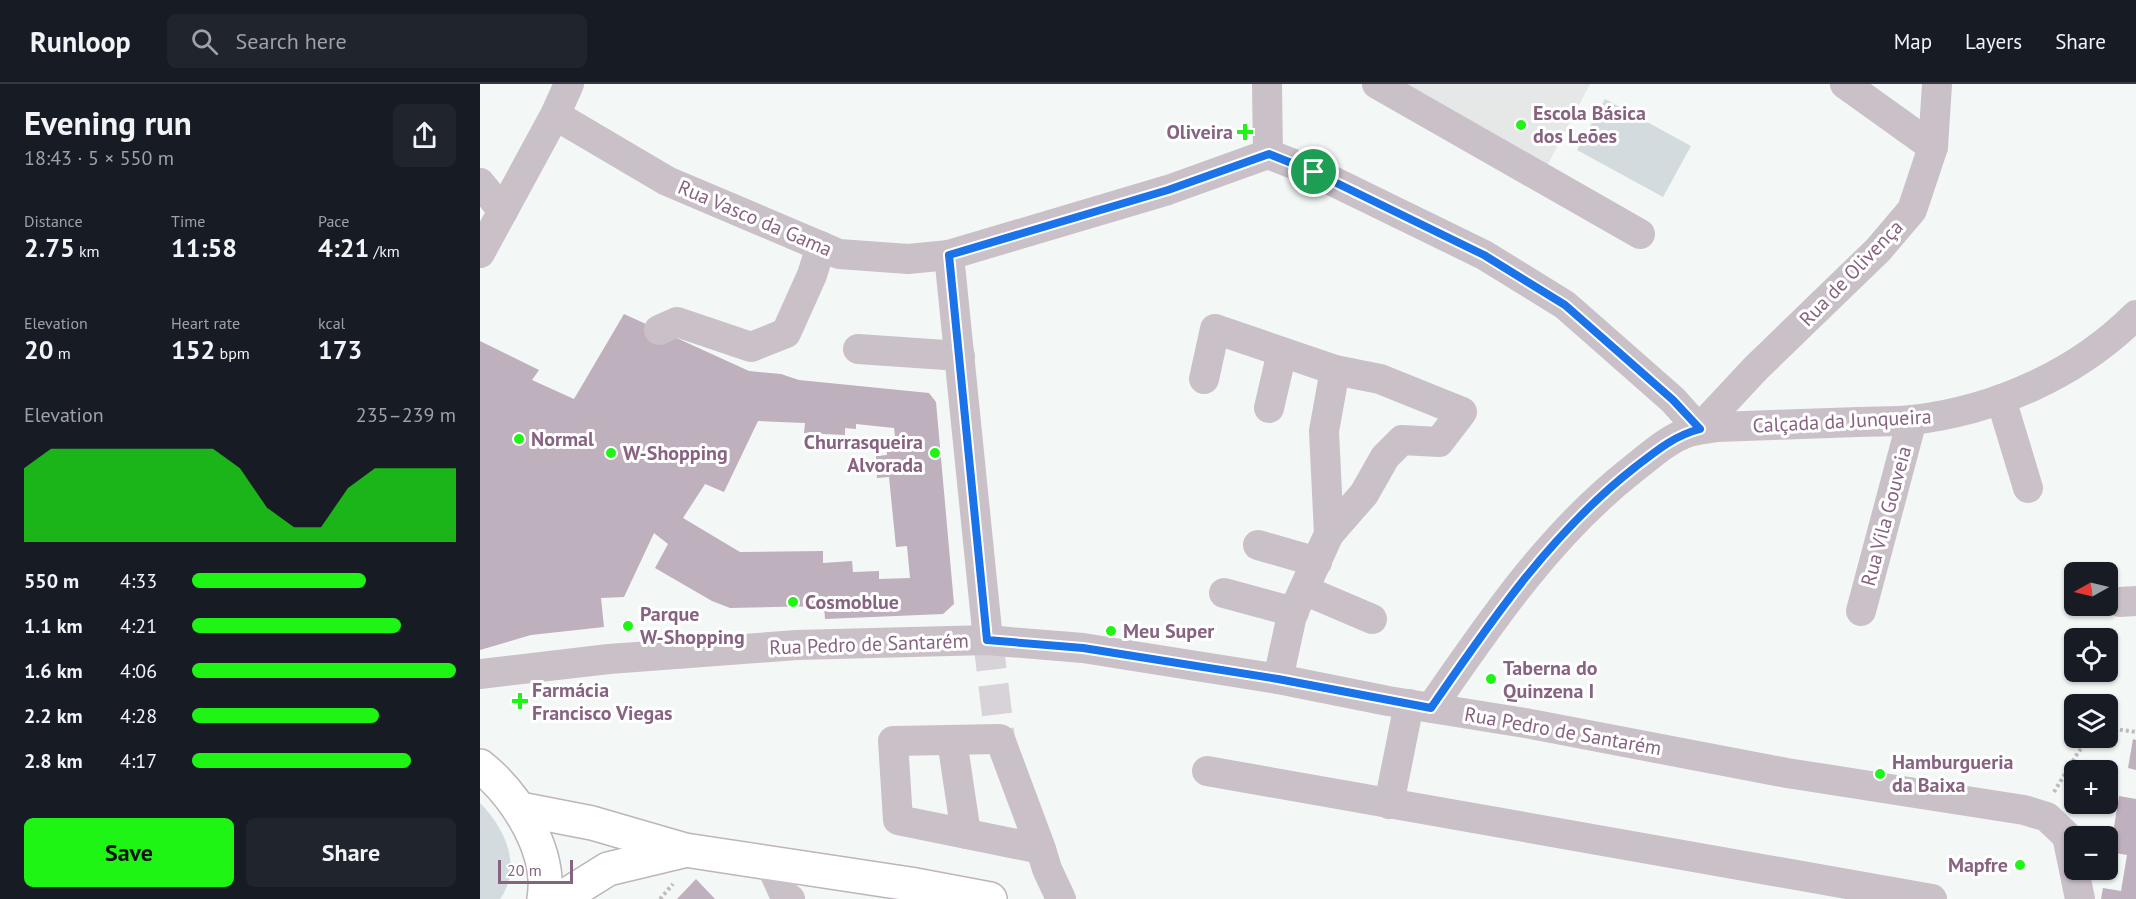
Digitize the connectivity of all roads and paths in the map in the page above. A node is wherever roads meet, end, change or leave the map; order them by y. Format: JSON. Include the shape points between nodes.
{"nodes":[{"id":1,"x":569,"y":84,"type":"edge"},
{"id":2,"x":1267,"y":84,"type":"edge"},
{"id":3,"x":1377,"y":84,"type":"edge"},
{"id":4,"x":1845,"y":84,"type":"edge"},
{"id":5,"x":1937,"y":84,"type":"edge"},
{"id":6,"x":555,"y":116,"type":"junction"},
{"id":7,"x":1934,"y":147,"type":"junction"},
{"id":8,"x":1269,"y":154,"type":"junction"},
{"id":9,"x":480,"y":183,"type":"edge"},
{"id":10,"x":503,"y":211,"type":"junction"},
{"id":11,"x":1640,"y":234,"type":"dead end"},
{"id":12,"x":821,"y":246,"type":"junction"},
{"id":13,"x":480,"y":254,"type":"edge"},
{"id":14,"x":949,"y":255,"type":"junction"},
{"id":15,"x":2136,"y":315,"type":"edge"},
{"id":16,"x":659,"y":330,"type":"dead end"},
{"id":17,"x":858,"y":350,"type":"dead end"},
{"id":18,"x":1282,"y":352,"type":"junction"},
{"id":19,"x":960,"y":356,"type":"junction"},
{"id":20,"x":1335,"y":370,"type":"junction"},
{"id":21,"x":1204,"y":379,"type":"dead end"},
{"id":22,"x":2001,"y":399,"type":"junction"},
{"id":23,"x":1269,"y":408,"type":"dead end"},
{"id":24,"x":1911,"y":420,"type":"junction"},
{"id":25,"x":1700,"y":429,"type":"junction"},
{"id":26,"x":2028,"y":488,"type":"dead end"},
{"id":27,"x":1329,"y":534,"type":"junction"},
{"id":28,"x":1257,"y":544,"type":"dead end"},
{"id":29,"x":1317,"y":562,"type":"junction"},
{"id":30,"x":1224,"y":593,"type":"dead end"},
{"id":31,"x":1299,"y":601,"type":"junction"},
{"id":32,"x":1861,"y":611,"type":"dead end"},
{"id":33,"x":1372,"y":619,"type":"dead end"},
{"id":34,"x":987,"y":640,"type":"junction"},
{"id":35,"x":482,"y":675,"type":"edge"},
{"id":36,"x":1278,"y":679,"type":"junction"},
{"id":37,"x":1420,"y":706,"type":"junction"},
{"id":38,"x":2118,"y":729,"type":"edge"},
{"id":39,"x":2136,"y":732,"type":"edge"},
{"id":40,"x":952,"y":740,"type":"junction"},
{"id":41,"x":2082,"y":748,"type":"edge"},
{"id":42,"x":482,"y":766,"type":"edge"},
{"id":43,"x":1207,"y":771,"type":"dead end"},
{"id":44,"x":2044,"y":792,"type":"dead end"},
{"id":45,"x":1389,"y":804,"type":"junction"},
{"id":46,"x":520,"y":809,"type":"junction"},
{"id":47,"x":966,"y":834,"type":"junction"},
{"id":48,"x":1041,"y":849,"type":"junction"},
{"id":49,"x":681,"y":865,"type":"junction"},
{"id":50,"x":771,"y":865,"type":"junction"},
{"id":51,"x":544,"y":899,"type":"edge"},
{"id":52,"x":560,"y":899,"type":"edge"},
{"id":53,"x":660,"y":899,"type":"edge"},
{"id":54,"x":790,"y":899,"type":"edge"},
{"id":55,"x":990,"y":899,"type":"edge"},
{"id":56,"x":1061,"y":899,"type":"edge"},
{"id":57,"x":1932,"y":899,"type":"edge"},
{"id":58,"x":2080,"y":899,"type":"edge"}],
"edges":[{"from":1,"to":6,"type":"street"},
{"from":2,"to":8,"type":"street"},
{"from":3,"to":11,"type":"street"},
{"from":4,"to":7,"type":"street"},
{"from":5,"to":7,"type":"street","name":"Rua de Olivença"},
{"from":6,"to":10,"type":"street"},
{"from":6,"to":12,"type":"street","name":"Rua Vasco da Gama","via":[[667,181]]},
{"from":7,"to":25,"type":"street","name":"Rua de Olivença","via":[[1912,210],[1878,250],[1756,368]]},
{"from":8,"to":14,"type":"street","name":"Rua Vasco da Gama","via":[[1168,190]]},
{"from":8,"to":25,"type":"street","via":[[1464,245],[1565,305],[1673,400]]},
{"from":9,"to":10,"type":"street"},
{"from":10,"to":13,"type":"street"},
{"from":12,"to":14,"type":"street","name":"Rua Vasco da Gama","via":[[839,254],[908,259]]},
{"from":12,"to":16,"type":"street","via":[[786,333],[751,347],[677,322]]},
{"from":14,"to":19,"type":"street"},
{"from":15,"to":22,"type":"street","name":"Calçada da Junqueira","via":[[2090,354],[2017,395]]},
{"from":17,"to":19,"type":"street"},
{"from":18,"to":20,"type":"street"},
{"from":18,"to":21,"type":"street","via":[[1215,329]]},
{"from":18,"to":23,"type":"street"},
{"from":19,"to":34,"type":"street"},
{"from":20,"to":27,"type":"street","via":[[1323,431]]},
{"from":20,"to":27,"type":"street","via":[[1380,379],[1462,412],[1439,442],[1402,440],[1385,457],[1364,494]]},
{"from":22,"to":24,"type":"street","name":"Calçada da Junqueira"},
{"from":22,"to":26,"type":"street"},
{"from":24,"to":25,"type":"street","name":"Calçada da Junqueira"},
{"from":24,"to":32,"type":"street","name":"Rua Vila Gouveia"},
{"from":25,"to":37,"type":"street","via":[[1672,439],[1575,520]]},
{"from":27,"to":29,"type":"street"},
{"from":28,"to":29,"type":"street"},
{"from":29,"to":31,"type":"street"},
{"from":30,"to":31,"type":"street"},
{"from":31,"to":33,"type":"street"},
{"from":31,"to":36,"type":"street"},
{"from":34,"to":35,"type":"street","name":"Rua Pedro de Santarém","via":[[797,645],[609,659]]},
{"from":34,"to":36,"type":"street","name":"Rua Pedro de Santarém","via":[[1083,648]]},
{"from":36,"to":37,"type":"street","name":"Rua Pedro de Santarém"},
{"from":37,"to":45,"type":"street"},
{"from":37,"to":58,"type":"street","name":"Rua Pedro de Santarém","via":[[1787,773],[2024,810],[2047,817],[2067,836]]},
{"from":38,"to":39,"type":"path"},
{"from":40,"to":47,"type":"street"},
{"from":40,"to":47,"type":"street","via":[[893,741],[898,820]]},
{"from":40,"to":48,"type":"street","via":[[1000,739]]},
{"from":41,"to":44,"type":"path","via":[[2053,793]]},
{"from":42,"to":46,"type":"main road"},
{"from":43,"to":45,"type":"street"},
{"from":45,"to":57,"type":"street"},
{"from":46,"to":49,"type":"main road","via":[[592,823]]},
{"from":46,"to":51,"type":"main road","via":[[541,855],[547,883]]},
{"from":47,"to":48,"type":"street"},
{"from":48,"to":56,"type":"street"},
{"from":49,"to":50,"type":"main road"},
{"from":49,"to":52,"type":"main road","via":[[608,869]]},
{"from":49,"to":53,"type":"path"},
{"from":50,"to":54,"type":"street"},
{"from":50,"to":55,"type":"main road"}]}
